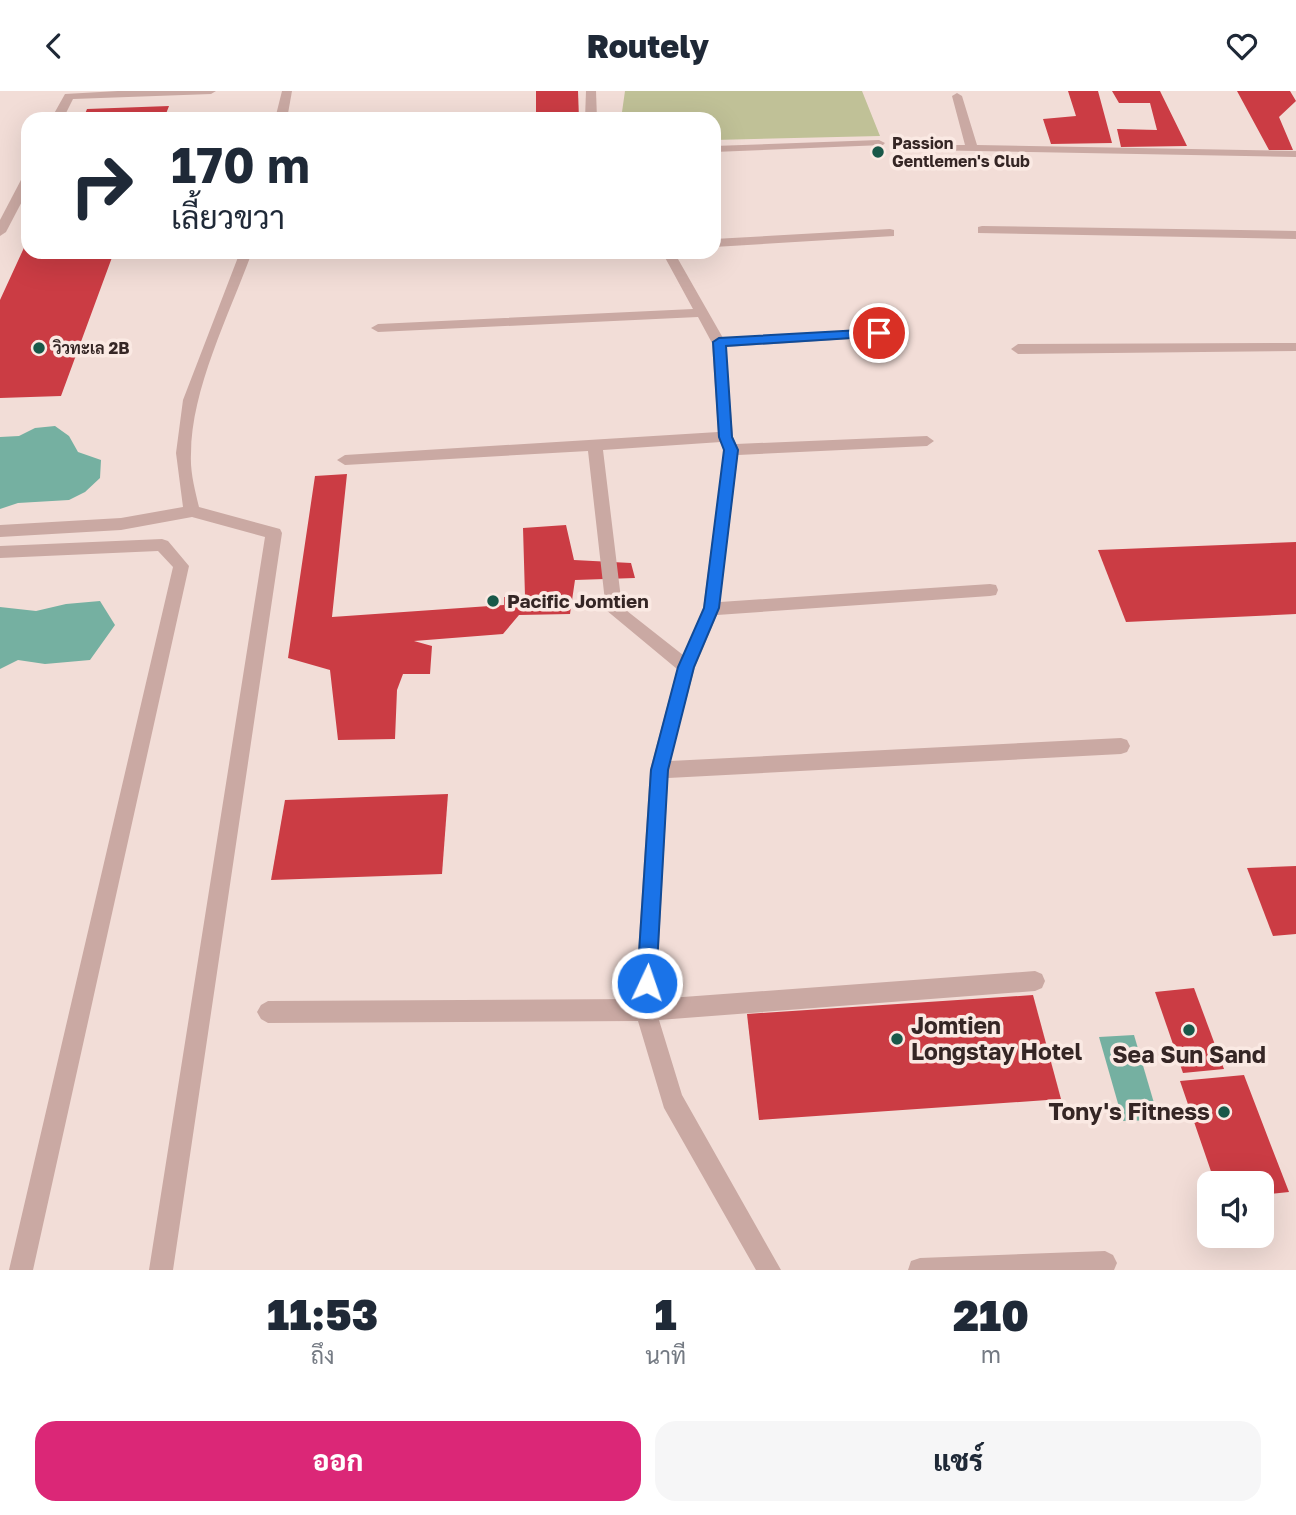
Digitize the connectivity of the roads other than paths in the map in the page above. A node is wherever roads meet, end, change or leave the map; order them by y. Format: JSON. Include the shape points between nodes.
{"nodes":[{"id":1,"x":211,"y":91,"type":"edge"},
{"id":2,"x":287,"y":91,"type":"edge"},
{"id":3,"x":591,"y":91,"type":"edge"},
{"id":4,"x":957,"y":96,"type":"dead end"},
{"id":5,"x":61,"y":112,"type":"edge"},
{"id":6,"x":282,"y":112,"type":"edge"},
{"id":7,"x":591,"y":112,"type":"edge"},
{"id":8,"x":879,"y":143,"type":"dead end"},
{"id":9,"x":923,"y":148,"type":"dead end"},
{"id":10,"x":721,"y":149,"type":"edge"},
{"id":11,"x":972,"y":149,"type":"junction"},
{"id":12,"x":1296,"y":154,"type":"edge"},
{"id":13,"x":21,"y":192,"type":"edge"},
{"id":14,"x":982,"y":230,"type":"dead end"},
{"id":15,"x":0,"y":232,"type":"edge"},
{"id":16,"x":890,"y":233,"type":"dead end"},
{"id":17,"x":1296,"y":235,"type":"edge"},
{"id":18,"x":721,"y":243,"type":"edge"},
{"id":19,"x":243,"y":259,"type":"edge"},
{"id":20,"x":672,"y":259,"type":"edge"},
{"id":21,"x":703,"y":313,"type":"junction"},
{"id":22,"x":378,"y":328,"type":"dead end"},
{"id":23,"x":879,"y":333,"type":"dead end"},
{"id":24,"x":719,"y":342,"type":"junction"},
{"id":25,"x":1296,"y":347,"type":"edge"},
{"id":26,"x":1018,"y":348,"type":"dead end"},
{"id":27,"x":927,"y":441,"type":"dead end"},
{"id":28,"x":595,"y":444,"type":"junction"},
{"id":29,"x":728,"y":444,"type":"junction"},
{"id":30,"x":345,"y":460,"type":"dead end"},
{"id":31,"x":192,"y":511,"type":"junction"},
{"id":32,"x":0,"y":531,"type":"edge"},
{"id":33,"x":0,"y":552,"type":"edge"},
{"id":34,"x":990,"y":590,"type":"dead end"},
{"id":35,"x":711,"y":608,"type":"junction"},
{"id":36,"x":686,"y":667,"type":"junction"},
{"id":37,"x":1121,"y":746,"type":"dead end"},
{"id":38,"x":659,"y":770,"type":"junction"},
{"id":39,"x":1035,"y":981,"type":"dead end"},
{"id":40,"x":645,"y":1010,"type":"junction"},
{"id":41,"x":268,"y":1011,"type":"dead end"},
{"id":42,"x":1105,"y":1263,"type":"dead end"},
{"id":43,"x":20,"y":1270,"type":"edge"},
{"id":44,"x":161,"y":1270,"type":"edge"},
{"id":45,"x":769,"y":1270,"type":"edge"},
{"id":46,"x":920,"y":1270,"type":"edge"}],
"edges":[{"from":1,"to":5,"type":"street","via":[[69,96]]},
{"from":2,"to":6,"type":"street"},
{"from":3,"to":7,"type":"street"},
{"from":4,"to":11,"type":"street"},
{"from":8,"to":10,"type":"street"},
{"from":9,"to":11,"type":"street"},
{"from":11,"to":12,"type":"street"},
{"from":13,"to":15,"type":"street"},
{"from":14,"to":17,"type":"street"},
{"from":16,"to":18,"type":"street"},
{"from":19,"to":31,"type":"street","via":[[190,400],[183,453]]},
{"from":20,"to":21,"type":"street"},
{"from":21,"to":22,"type":"street"},
{"from":21,"to":24,"type":"street"},
{"from":23,"to":24,"type":"street"},
{"from":24,"to":29,"type":"street"},
{"from":25,"to":26,"type":"street"},
{"from":27,"to":29,"type":"street"},
{"from":28,"to":29,"type":"street"},
{"from":28,"to":30,"type":"street"},
{"from":28,"to":36,"type":"street","via":[[614,610]]},
{"from":29,"to":35,"type":"street"},
{"from":31,"to":32,"type":"street","via":[[104,527]]},
{"from":31,"to":44,"type":"street","via":[[274,533]]},
{"from":33,"to":43,"type":"street","via":[[162,545],[181,566]]},
{"from":34,"to":35,"type":"street"},
{"from":35,"to":36,"type":"street"},
{"from":36,"to":38,"type":"street"},
{"from":37,"to":38,"type":"street"},
{"from":38,"to":40,"type":"street"},
{"from":39,"to":40,"type":"street"},
{"from":40,"to":41,"type":"street"},
{"from":40,"to":45,"type":"street","via":[[672,1100]]},
{"from":42,"to":46,"type":"street"}]}
